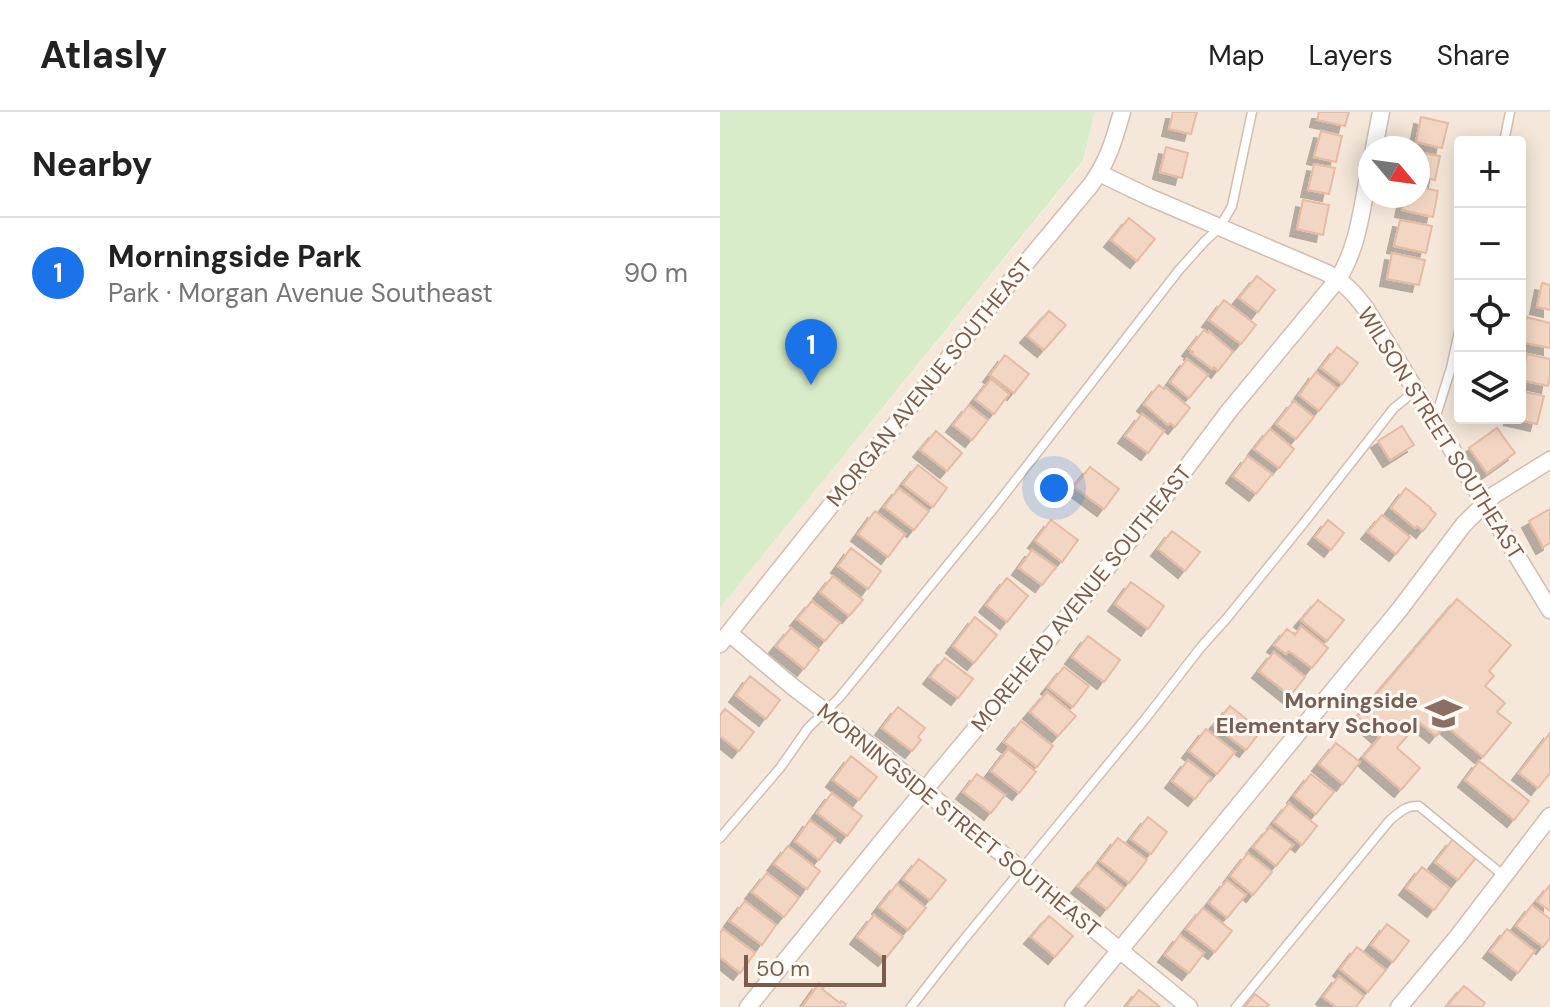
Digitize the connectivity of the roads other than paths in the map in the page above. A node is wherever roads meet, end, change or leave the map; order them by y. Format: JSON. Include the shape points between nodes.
{"nodes":[{"id":1,"x":1122,"y":112,"type":"edge"},
{"id":2,"x":1252,"y":112,"type":"edge"},
{"id":3,"x":1381,"y":112,"type":"edge"},
{"id":4,"x":1510,"y":112,"type":"edge"},
{"id":5,"x":1376,"y":136,"type":"edge"},
{"id":6,"x":1505,"y":136,"type":"edge"},
{"id":7,"x":1099,"y":173,"type":"junction"},
{"id":8,"x":1362,"y":208,"type":"edge"},
{"id":9,"x":1220,"y":227,"type":"junction"},
{"id":10,"x":1338,"y":279,"type":"junction"},
{"id":11,"x":1455,"y":352,"type":"edge"},
{"id":12,"x":1416,"y":390,"type":"junction"},
{"id":13,"x":1435,"y":420,"type":"junction"},
{"id":14,"x":1550,"y":460,"type":"edge"},
{"id":15,"x":1485,"y":503,"type":"junction"},
{"id":16,"x":1550,"y":609,"type":"edge"},
{"id":17,"x":725,"y":638,"type":"edge"},
{"id":18,"x":825,"y":712,"type":"junction"},
{"id":19,"x":924,"y":791,"type":"junction"},
{"id":20,"x":1550,"y":816,"type":"edge"},
{"id":21,"x":720,"y":838,"type":"edge"},
{"id":22,"x":1022,"y":871,"type":"junction"},
{"id":23,"x":1505,"y":877,"type":"junction"},
{"id":24,"x":1120,"y":949,"type":"junction"},
{"id":25,"x":748,"y":1007,"type":"edge"},
{"id":26,"x":911,"y":1007,"type":"edge"},
{"id":27,"x":1073,"y":1007,"type":"edge"},
{"id":28,"x":1189,"y":1007,"type":"edge"},
{"id":29,"x":1236,"y":1007,"type":"edge"},
{"id":30,"x":1399,"y":1007,"type":"edge"}],
"edges":[{"from":1,"to":7,"type":"street","name":"MORGAN AVENUE SOUTHEAST"},
{"from":2,"to":9,"type":"lane","via":[[1232,206]]},
{"from":3,"to":5,"type":"street"},
{"from":4,"to":6,"type":"lane"},
{"from":7,"to":9,"type":"street","name":"WILSON STREET SOUTHEAST"},
{"from":7,"to":17,"type":"street","name":"MORGAN AVENUE SOUTHEAST"},
{"from":8,"to":10,"type":"street","name":"MOREHEAD AVENUE SOUTHEAST","via":[[1354,245]]},
{"from":9,"to":10,"type":"street","name":"WILSON STREET SOUTHEAST"},
{"from":9,"to":18,"type":"lane","via":[[1179,270],[994,508]]},
{"from":10,"to":12,"type":"street","name":"WILSON STREET SOUTHEAST","via":[[1366,309]]},
{"from":10,"to":19,"type":"street","name":"MOREHEAD AVENUE SOUTHEAST"},
{"from":11,"to":13,"type":"lane"},
{"from":12,"to":13,"type":"street","name":"WILSON STREET SOUTHEAST"},
{"from":12,"to":22,"type":"lane","via":[[1394,408]]},
{"from":13,"to":15,"type":"street","name":"WILSON STREET SOUTHEAST"},
{"from":14,"to":15,"type":"street"},
{"from":15,"to":16,"type":"street","name":"WILSON STREET SOUTHEAST"},
{"from":15,"to":24,"type":"street"},
{"from":17,"to":18,"type":"street","name":"MORNINGSIDE STREET SOUTHEAST"},
{"from":18,"to":19,"type":"street","name":"MORNINGSIDE STREET SOUTHEAST"},
{"from":18,"to":21,"type":"lane"},
{"from":19,"to":22,"type":"street","name":"MORNINGSIDE STREET SOUTHEAST"},
{"from":19,"to":25,"type":"street","name":"MOREHEAD AVENUE SOUTHEAST"},
{"from":20,"to":23,"type":"street"},
{"from":22,"to":24,"type":"street","name":"MORNINGSIDE STREET SOUTHEAST"},
{"from":22,"to":26,"type":"lane"},
{"from":23,"to":29,"type":"lane","via":[[1419,806],[1410,805],[1390,820]]},
{"from":23,"to":30,"type":"street"},
{"from":24,"to":27,"type":"street"},
{"from":24,"to":28,"type":"street","name":"MORNINGSIDE STREET SOUTHEAST"}]}
